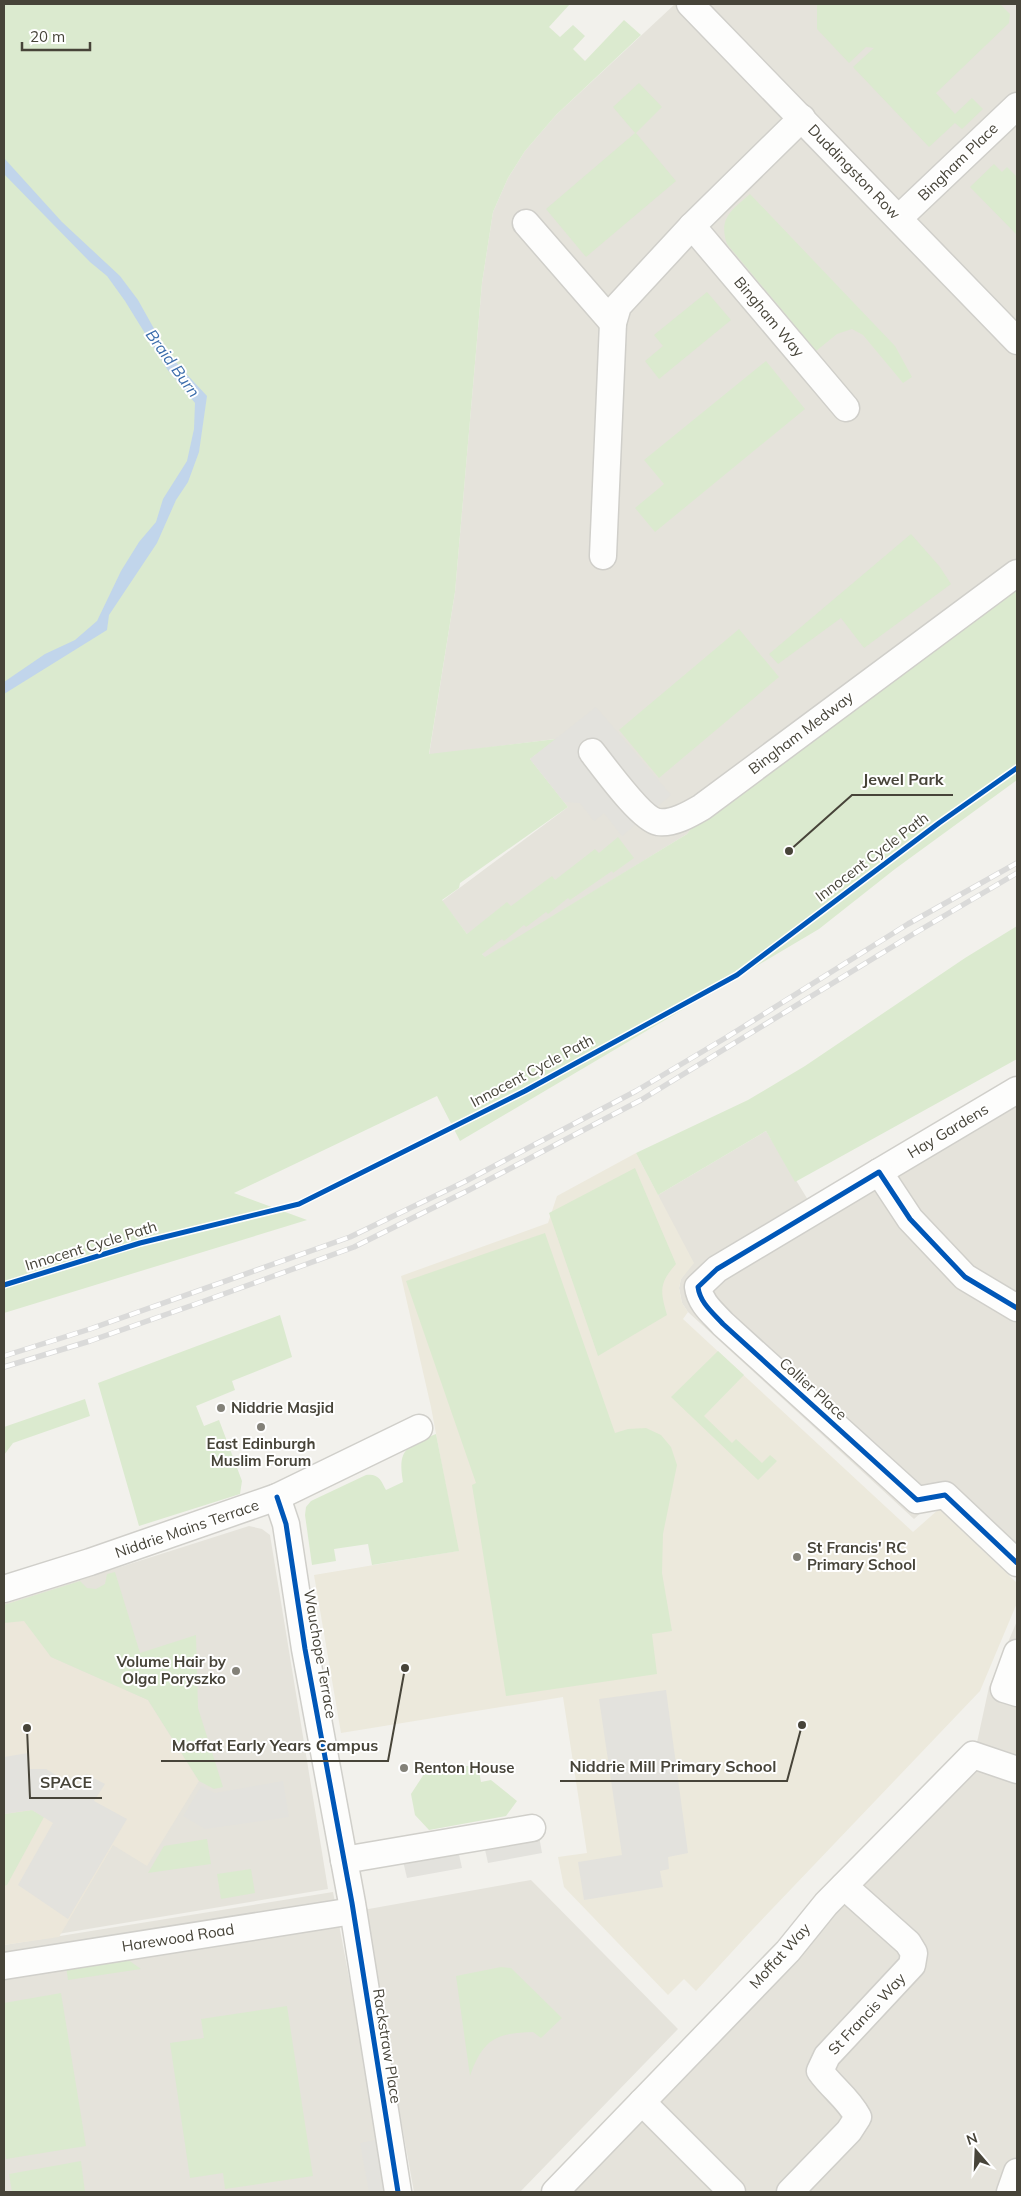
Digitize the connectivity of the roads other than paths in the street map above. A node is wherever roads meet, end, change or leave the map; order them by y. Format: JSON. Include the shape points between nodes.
{"nodes":[{"id":1,"x":704,"y":8,"type":"edge"},
{"id":2,"x":1017,"y":106,"type":"edge"},
{"id":3,"x":802,"y":118,"type":"junction"},
{"id":4,"x":899,"y":218,"type":"junction"},
{"id":5,"x":526,"y":223,"type":"dead end"},
{"id":6,"x":692,"y":226,"type":"junction"},
{"id":7,"x":613,"y":323,"type":"junction"},
{"id":8,"x":1017,"y":341,"type":"edge"},
{"id":9,"x":846,"y":408,"type":"dead end"},
{"id":10,"x":603,"y":556,"type":"dead end"},
{"id":11,"x":1017,"y":573,"type":"edge"},
{"id":12,"x":592,"y":752,"type":"dead end"},
{"id":13,"x":1017,"y":1090,"type":"edge"},
{"id":14,"x":879,"y":1172,"type":"junction"},
{"id":15,"x":801,"y":1220,"type":"joint"},
{"id":16,"x":1017,"y":1308,"type":"edge"},
{"id":17,"x":419,"y":1428,"type":"dead end"},
{"id":18,"x":277,"y":1497,"type":"junction"},
{"id":19,"x":1017,"y":1563,"type":"edge"},
{"id":20,"x":4,"y":1589,"type":"edge"},
{"id":21,"x":1017,"y":1654,"type":"edge"},
{"id":22,"x":1017,"y":1694,"type":"edge"},
{"id":23,"x":1017,"y":1770,"type":"edge"},
{"id":24,"x":532,"y":1828,"type":"dead end"},
{"id":25,"x":344,"y":1860,"type":"junction"},
{"id":26,"x":844,"y":1886,"type":"junction"},
{"id":27,"x":352,"y":1907,"type":"junction"},
{"id":28,"x":4,"y":1966,"type":"edge"},
{"id":29,"x":642,"y":2102,"type":"junction"},
{"id":30,"x":1017,"y":2172,"type":"edge"},
{"id":31,"x":398,"y":2192,"type":"edge"},
{"id":32,"x":555,"y":2192,"type":"edge"},
{"id":33,"x":732,"y":2192,"type":"edge"},
{"id":34,"x":790,"y":2192,"type":"edge"},
{"id":35,"x":1010,"y":2192,"type":"edge"}],
"edges":[{"from":1,"to":3,"type":"street","name":"Duddingston Row"},
{"from":2,"to":4,"type":"street","name":"Bingham Place"},
{"from":3,"to":4,"type":"street","name":"Duddingston Row"},
{"from":3,"to":6,"type":"street"},
{"from":4,"to":8,"type":"street","name":"Duddingston Row"},
{"from":5,"to":7,"type":"street"},
{"from":6,"to":7,"type":"street","via":[[626,295],[618,306]]},
{"from":6,"to":9,"type":"street","name":"Bingham Way"},
{"from":7,"to":10,"type":"street"},
{"from":11,"to":12,"type":"street","name":"Bingham Medway","via":[[702,807],[683,817],[659,822],[645,816]]},
{"from":13,"to":14,"type":"street","name":"Hay Gardens"},
{"from":14,"to":15,"type":"street","name":"Hay Gardens"},
{"from":14,"to":16,"type":"street","via":[[910,1218],[965,1277]]},
{"from":15,"to":19,"type":"street","name":"Collier Place","via":[[706,1278],[698,1287],[705,1305],[917,1500],[945,1495]]},
{"from":17,"to":18,"type":"street","name":"Niddrie Mains Terrace"},
{"from":18,"to":20,"type":"street","name":"Niddrie Mains Terrace"},
{"from":18,"to":25,"type":"street","name":"Wauchope Terrace","via":[[286,1524],[305,1649]]},
{"from":21,"to":22,"type":"street","via":[[1004,1688]]},
{"from":23,"to":26,"type":"street","name":"Moffat Way","via":[[973,1754]]},
{"from":24,"to":25,"type":"street"},
{"from":25,"to":27,"type":"street","name":"Wauchope Terrace"},
{"from":26,"to":29,"type":"street","name":"Moffat Way","via":[[788,1951]]},
{"from":26,"to":34,"type":"street","name":"St Francis Way","via":[[908,1943],[914,1954],[912,1964],[826,2056],[820,2070],[851,2104],[858,2117],[849,2131]]},
{"from":27,"to":28,"type":"street","name":"Harewood Road"},
{"from":27,"to":31,"type":"street","name":"Rackstraw Place"},
{"from":29,"to":32,"type":"street","name":"Moffat Way"},
{"from":29,"to":33,"type":"street"},
{"from":30,"to":35,"type":"street"}]}
